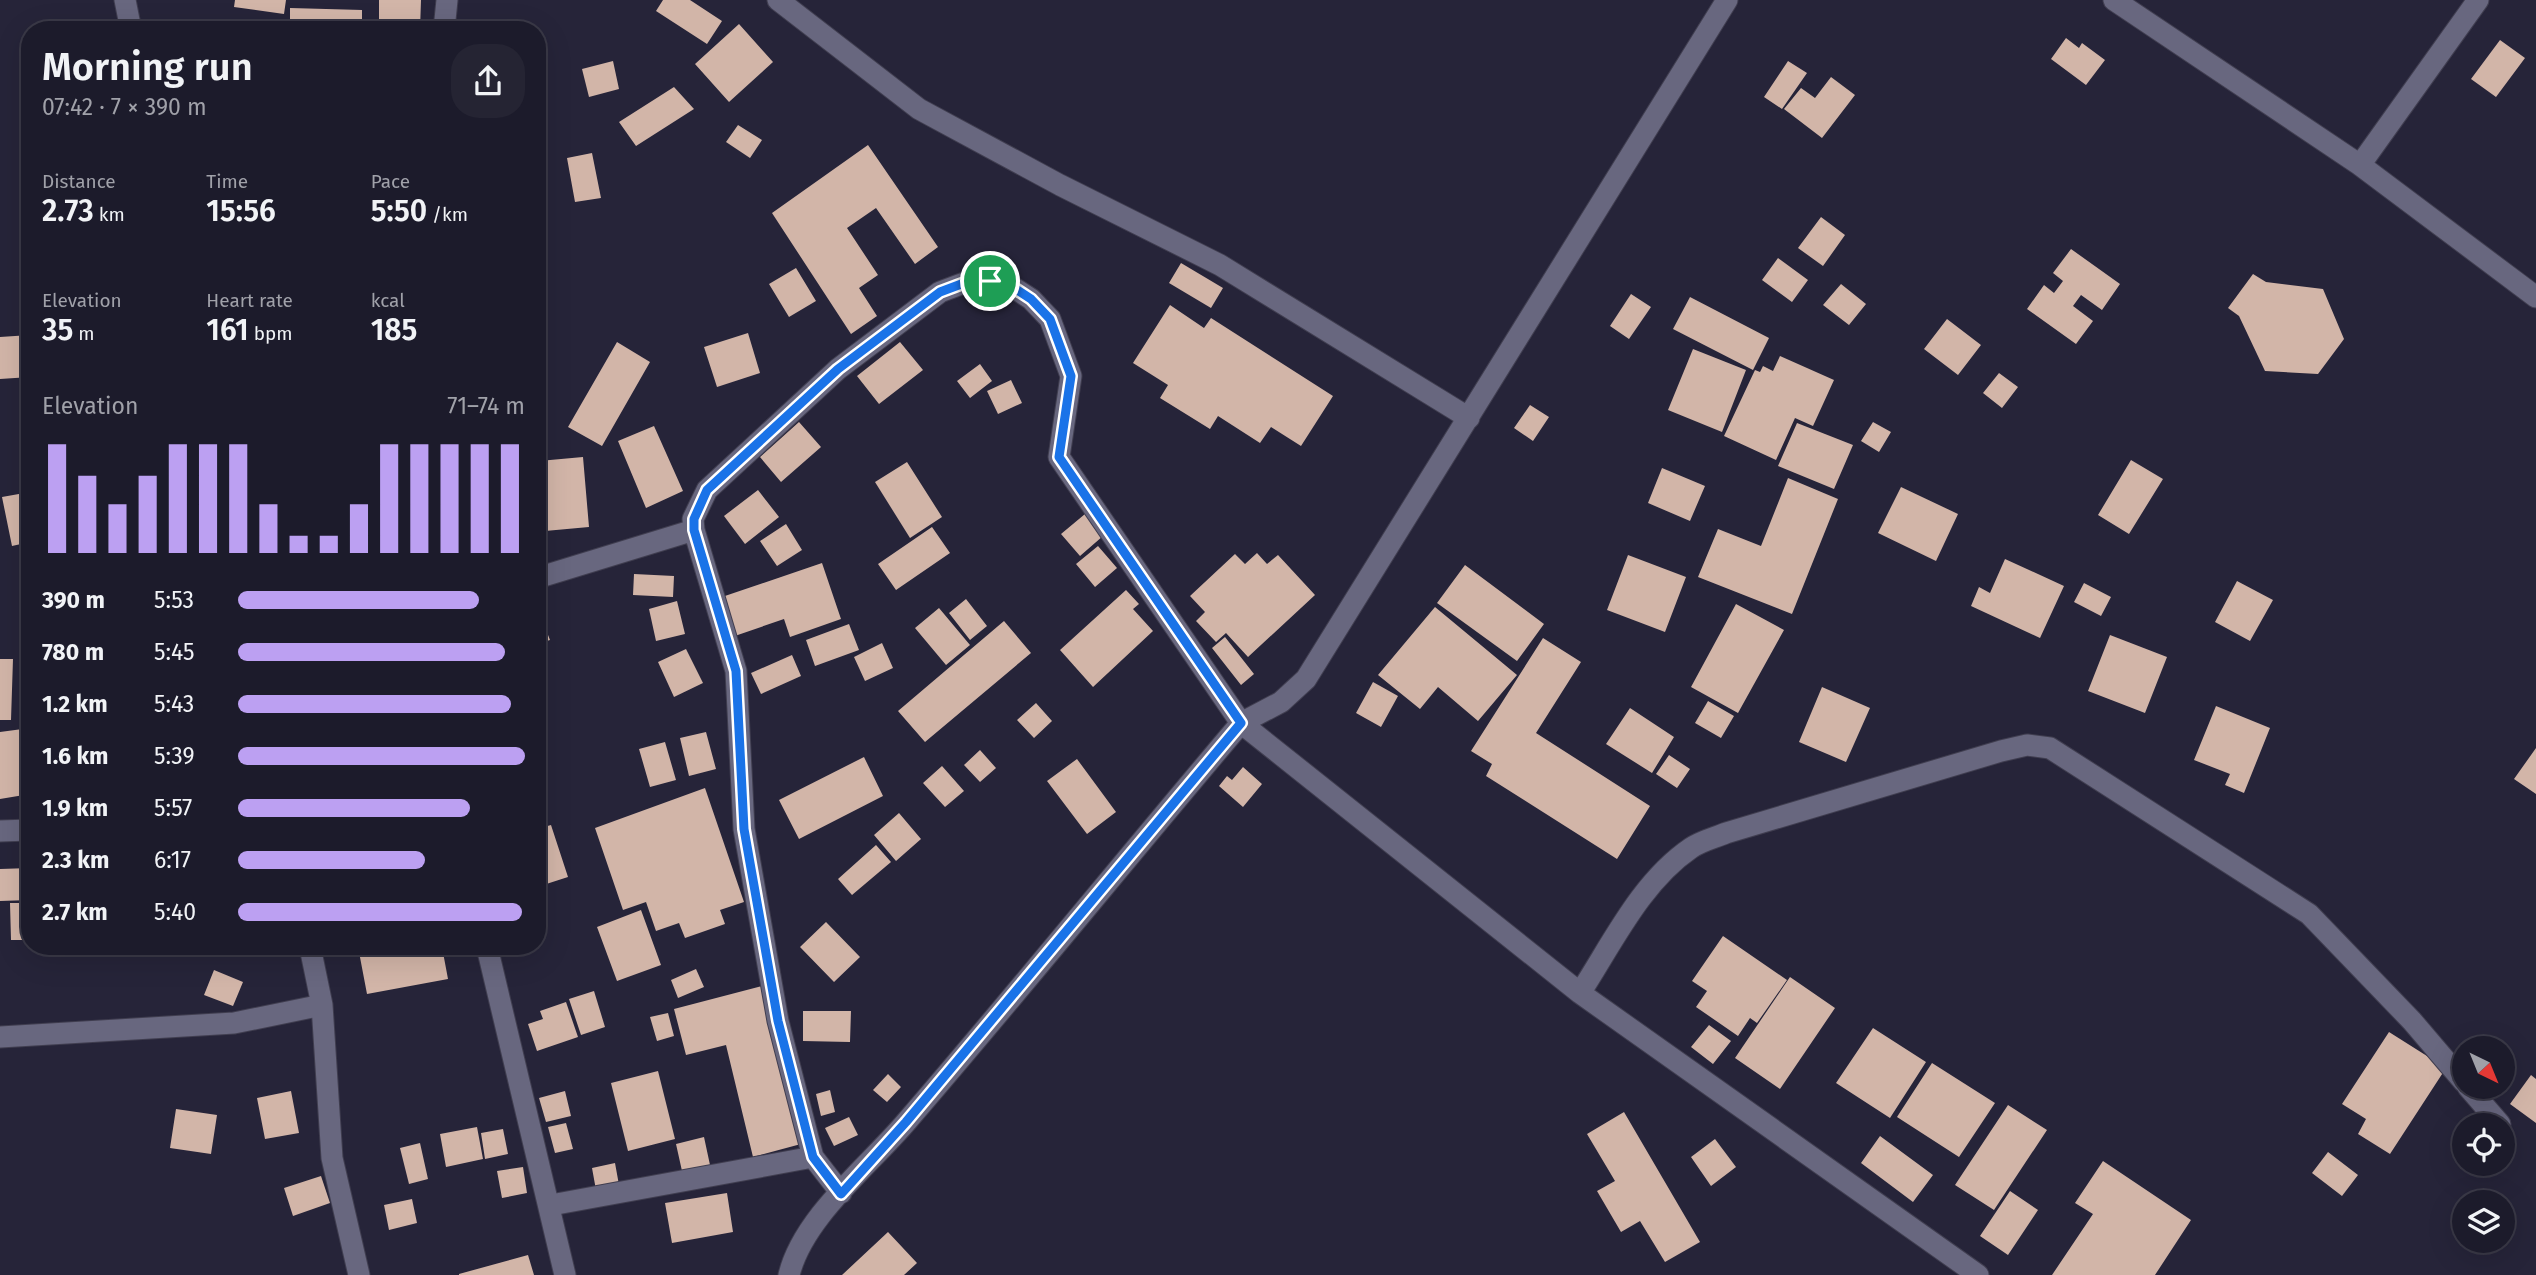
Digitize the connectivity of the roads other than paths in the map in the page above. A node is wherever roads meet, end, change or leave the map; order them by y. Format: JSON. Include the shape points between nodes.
{"nodes":[{"id":1,"x":125,"y":0,"type":"edge"},
{"id":2,"x":447,"y":0,"type":"edge"},
{"id":3,"x":778,"y":0,"type":"edge"},
{"id":4,"x":1727,"y":0,"type":"edge"},
{"id":5,"x":2114,"y":0,"type":"edge"},
{"id":6,"x":2478,"y":0,"type":"edge"},
{"id":7,"x":129,"y":21,"type":"edge"},
{"id":8,"x":445,"y":21,"type":"edge"},
{"id":9,"x":2360,"y":166,"type":"junction"},
{"id":10,"x":2536,"y":297,"type":"edge"},
{"id":11,"x":1469,"y":418,"type":"junction"},
{"id":12,"x":694,"y":530,"type":"junction"},
{"id":13,"x":546,"y":575,"type":"edge"},
{"id":14,"x":1241,"y":723,"type":"junction"},
{"id":15,"x":21,"y":830,"type":"edge"},
{"id":16,"x":0,"y":831,"type":"edge"},
{"id":17,"x":312,"y":955,"type":"edge"},
{"id":18,"x":489,"y":955,"type":"edge"},
{"id":19,"x":1580,"y":993,"type":"junction"},
{"id":20,"x":322,"y":1005,"type":"junction"},
{"id":21,"x":0,"y":1037,"type":"edge"},
{"id":22,"x":2452,"y":1068,"type":"edge"},
{"id":23,"x":2478,"y":1099,"type":"edge"},
{"id":24,"x":2490,"y":1113,"type":"edge"},
{"id":25,"x":813,"y":1157,"type":"junction"},
{"id":26,"x":841,"y":1194,"type":"junction"},
{"id":27,"x":551,"y":1205,"type":"junction"},
{"id":28,"x":359,"y":1275,"type":"edge"},
{"id":29,"x":565,"y":1275,"type":"edge"},
{"id":30,"x":789,"y":1275,"type":"edge"},
{"id":31,"x":1978,"y":1275,"type":"edge"}],
"edges":[{"from":1,"to":7,"type":"street"},
{"from":2,"to":8,"type":"street"},
{"from":3,"to":11,"type":"street","via":[[919,109],[1220,265]]},
{"from":4,"to":11,"type":"street"},
{"from":5,"to":9,"type":"street"},
{"from":6,"to":9,"type":"street"},
{"from":9,"to":10,"type":"street"},
{"from":11,"to":14,"type":"street","via":[[1306,679],[1281,702]]},
{"from":12,"to":13,"type":"street"},
{"from":12,"to":14,"type":"street","via":[[707,490],[838,369],[940,292],[964,283],[1008,284],[1050,319],[1071,376],[1059,457]]},
{"from":12,"to":25,"type":"street","via":[[736,671],[744,829],[778,1021]]},
{"from":14,"to":19,"type":"street"},
{"from":14,"to":26,"type":"street"},
{"from":15,"to":16,"type":"street"},
{"from":17,"to":20,"type":"street"},
{"from":18,"to":27,"type":"street"},
{"from":19,"to":22,"type":"street","via":[[1645,894],[1671,863],[1693,846],[2027,746],[2050,748],[2309,914]]},
{"from":19,"to":31,"type":"street"},
{"from":20,"to":21,"type":"street","via":[[234,1023]]},
{"from":20,"to":28,"type":"street","via":[[332,1158]]},
{"from":23,"to":24,"type":"street"},
{"from":25,"to":26,"type":"street"},
{"from":25,"to":27,"type":"street"},
{"from":26,"to":30,"type":"street","via":[[808,1233]]},
{"from":27,"to":29,"type":"street"}]}
